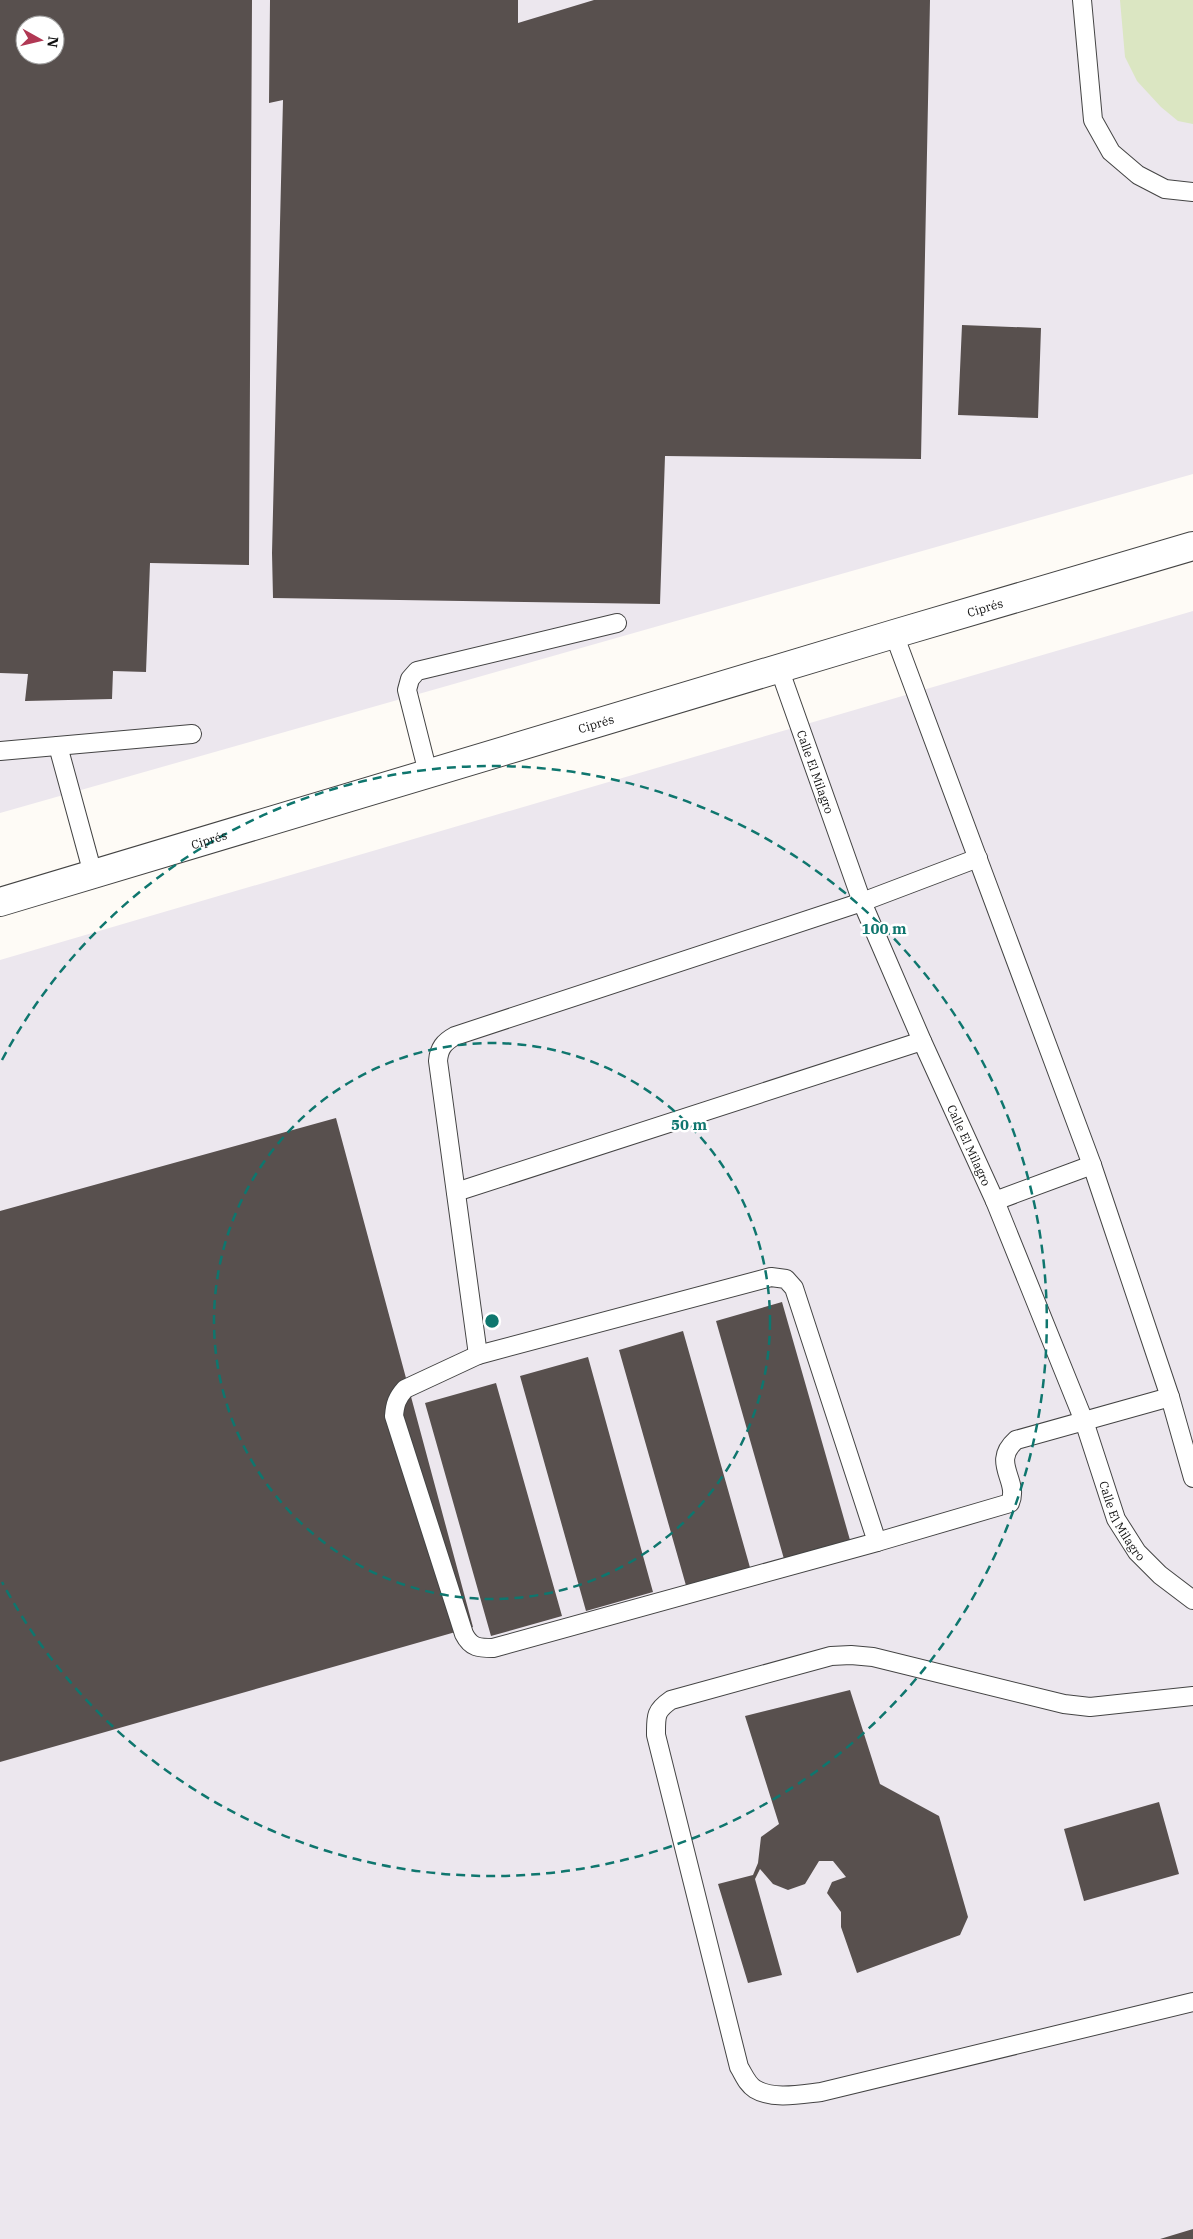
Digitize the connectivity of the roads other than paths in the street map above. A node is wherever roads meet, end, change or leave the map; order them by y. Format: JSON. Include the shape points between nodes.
{"nodes":[{"id":1,"x":1082,"y":0,"type":"edge"},
{"id":2,"x":1193,"y":192,"type":"edge"},
{"id":3,"x":1193,"y":546,"type":"edge"},
{"id":4,"x":617,"y":623,"type":"dead end"},
{"id":5,"x":894,"y":634,"type":"junction"},
{"id":6,"x":779,"y":668,"type":"junction"},
{"id":7,"x":192,"y":734,"type":"dead end"},
{"id":8,"x":58,"y":746,"type":"junction"},
{"id":9,"x":0,"y":751,"type":"edge"},
{"id":10,"x":428,"y":773,"type":"junction"},
{"id":11,"x":978,"y":858,"type":"junction"},
{"id":12,"x":93,"y":874,"type":"junction"},
{"id":13,"x":0,"y":902,"type":"edge"},
{"id":14,"x":862,"y":902,"type":"junction"},
{"id":15,"x":922,"y":1041,"type":"junction"},
{"id":16,"x":1092,"y":1165,"type":"junction"},
{"id":17,"x":456,"y":1192,"type":"junction"},
{"id":18,"x":995,"y":1201,"type":"junction"},
{"id":19,"x":478,"y":1355,"type":"junction"},
{"id":20,"x":1170,"y":1397,"type":"junction"},
{"id":21,"x":1084,"y":1421,"type":"junction"},
{"id":22,"x":1193,"y":1478,"type":"edge"},
{"id":23,"x":877,"y":1542,"type":"junction"},
{"id":24,"x":1193,"y":1600,"type":"edge"},
{"id":25,"x":1193,"y":1696,"type":"edge"},
{"id":26,"x":1193,"y":2002,"type":"edge"}],
"edges":[{"from":1,"to":2,"type":"lane","via":[[1093,120],[1111,152],[1138,175],[1165,189]]},
{"from":3,"to":5,"type":"street","name":"Ciprés"},
{"from":4,"to":10,"type":"lane","via":[[417,671],[407,690]]},
{"from":5,"to":6,"type":"street","name":"Ciprés"},
{"from":5,"to":11,"type":"lane"},
{"from":6,"to":10,"type":"street","name":"Ciprés"},
{"from":6,"to":14,"type":"lane","name":"Calle El Milagro"},
{"from":7,"to":8,"type":"lane"},
{"from":8,"to":9,"type":"lane"},
{"from":8,"to":12,"type":"lane"},
{"from":10,"to":12,"type":"street","name":"Ciprés"},
{"from":11,"to":14,"type":"lane"},
{"from":11,"to":16,"type":"lane"},
{"from":12,"to":13,"type":"street","name":"Ciprés"},
{"from":14,"to":15,"type":"lane","name":"Calle El Milagro"},
{"from":14,"to":17,"type":"lane","via":[[446,1041],[438,1061]]},
{"from":15,"to":17,"type":"lane"},
{"from":15,"to":18,"type":"lane","name":"Calle El Milagro"},
{"from":16,"to":18,"type":"lane"},
{"from":16,"to":20,"type":"lane"},
{"from":17,"to":19,"type":"lane"},
{"from":18,"to":21,"type":"lane","name":"Calle El Milagro"},
{"from":19,"to":23,"type":"lane","via":[[771,1277],[786,1279],[794,1288]]},
{"from":19,"to":23,"type":"lane","via":[[405,1389],[395,1405],[394,1416],[464,1634],[474,1646],[494,1648]]},
{"from":20,"to":21,"type":"lane"},
{"from":20,"to":22,"type":"lane"},
{"from":21,"to":23,"type":"lane","via":[[1016,1440],[1008,1447],[1005,1457],[1012,1494],[1010,1503]]},
{"from":21,"to":24,"type":"lane","name":"Calle El Milagro","via":[[1116,1519],[1137,1552]]},
{"from":25,"to":26,"type":"lane","via":[[1090,1707],[1064,1704],[874,1657],[851,1655],[831,1656],[671,1700],[660,1708],[656,1716],[656,1735],[740,2067],[747,2082],[756,2090],[774,2094],[821,2092]]}]}
